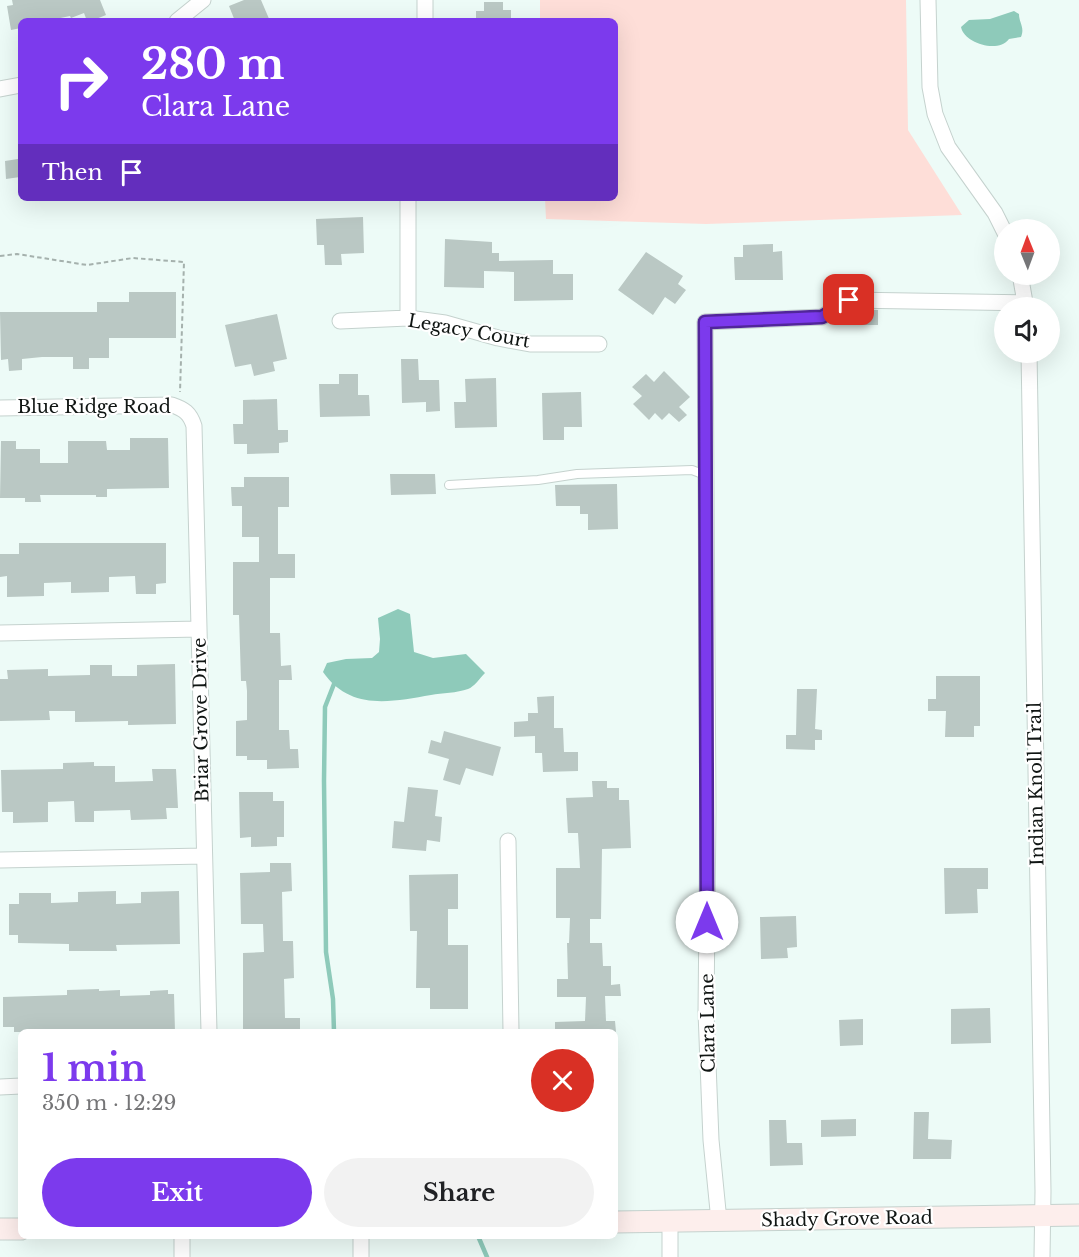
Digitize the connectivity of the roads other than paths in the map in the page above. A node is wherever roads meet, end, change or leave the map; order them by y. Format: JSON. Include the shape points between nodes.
{"nodes":[{"id":1,"x":203,"y":0,"type":"edge"},
{"id":2,"x":425,"y":0,"type":"edge"},
{"id":3,"x":928,"y":0,"type":"edge"},
{"id":4,"x":181,"y":18,"type":"edge"},
{"id":5,"x":425,"y":18,"type":"edge"},
{"id":6,"x":18,"y":86,"type":"edge"},
{"id":7,"x":0,"y":89,"type":"edge"},
{"id":8,"x":408,"y":201,"type":"edge"},
{"id":9,"x":998,"y":219,"type":"edge"},
{"id":10,"x":994,"y":304,"type":"edge"},
{"id":11,"x":408,"y":318,"type":"junction"},
{"id":12,"x":340,"y":321,"type":"dead end"},
{"id":13,"x":599,"y":344,"type":"dead end"},
{"id":14,"x":1029,"y":363,"type":"edge"},
{"id":15,"x":0,"y":408,"type":"edge"},
{"id":16,"x":183,"y":409,"type":"joint"},
{"id":17,"x":705,"y":475,"type":"junction"},
{"id":18,"x":449,"y":485,"type":"dead end"},
{"id":19,"x":199,"y":628,"type":"junction"},
{"id":20,"x":0,"y":633,"type":"edge"},
{"id":21,"x":508,"y":841,"type":"dead end"},
{"id":22,"x":204,"y":856,"type":"junction"},
{"id":23,"x":0,"y":860,"type":"edge"},
{"id":24,"x":209,"y":1029,"type":"edge"},
{"id":25,"x":511,"y":1029,"type":"edge"},
{"id":26,"x":18,"y":1086,"type":"edge"},
{"id":27,"x":0,"y":1087,"type":"edge"},
{"id":28,"x":1079,"y":1215,"type":"edge"},
{"id":29,"x":1041,"y":1216,"type":"junction"},
{"id":30,"x":670,"y":1221,"type":"junction"},
{"id":31,"x":718,"y":1221,"type":"junction"},
{"id":32,"x":618,"y":1222,"type":"edge"},
{"id":33,"x":0,"y":1229,"type":"edge"},
{"id":34,"x":18,"y":1229,"type":"edge"},
{"id":35,"x":182,"y":1239,"type":"edge"},
{"id":36,"x":361,"y":1239,"type":"edge"},
{"id":37,"x":182,"y":1257,"type":"edge"},
{"id":38,"x":361,"y":1257,"type":"edge"},
{"id":39,"x":670,"y":1257,"type":"edge"},
{"id":40,"x":1042,"y":1257,"type":"edge"}],
"edges":[{"from":1,"to":4,"type":"street"},
{"from":2,"to":5,"type":"street"},
{"from":3,"to":9,"type":"street","via":[[930,87],[935,114],[948,147]]},
{"from":6,"to":7,"type":"street"},
{"from":8,"to":11,"type":"street"},
{"from":10,"to":17,"type":"street","name":"Clara Lane","via":[[849,300],[822,317],[705,322]]},
{"from":11,"to":12,"type":"street","name":"Legacy Court"},
{"from":11,"to":13,"type":"street","name":"Legacy Court","via":[[530,344]]},
{"from":14,"to":29,"type":"street","name":"Indian Knoll Trail"},
{"from":15,"to":16,"type":"street","name":"Blue Ridge Road","via":[[172,405]]},
{"from":16,"to":19,"type":"street","name":"Briar Grove Drive","via":[[194,426]]},
{"from":17,"to":18,"type":"lane","via":[[692,470],[577,474]]},
{"from":17,"to":31,"type":"street","name":"Clara Lane","via":[[706,1012]]},
{"from":19,"to":20,"type":"street"},
{"from":19,"to":22,"type":"street","name":"Briar Grove Drive"},
{"from":21,"to":25,"type":"street"},
{"from":22,"to":23,"type":"street"},
{"from":22,"to":24,"type":"street","name":"Briar Grove Drive"},
{"from":26,"to":27,"type":"street"},
{"from":28,"to":29,"type":"street","name":"Shady Grove Road"},
{"from":29,"to":31,"type":"street","name":"Shady Grove Road"},
{"from":29,"to":40,"type":"street","name":"Indian Knoll Trail"},
{"from":30,"to":31,"type":"street","name":"Shady Grove Road"},
{"from":30,"to":32,"type":"street","name":"Shady Grove Road"},
{"from":30,"to":39,"type":"street"},
{"from":33,"to":34,"type":"street"},
{"from":35,"to":37,"type":"street"},
{"from":36,"to":38,"type":"street"}]}
